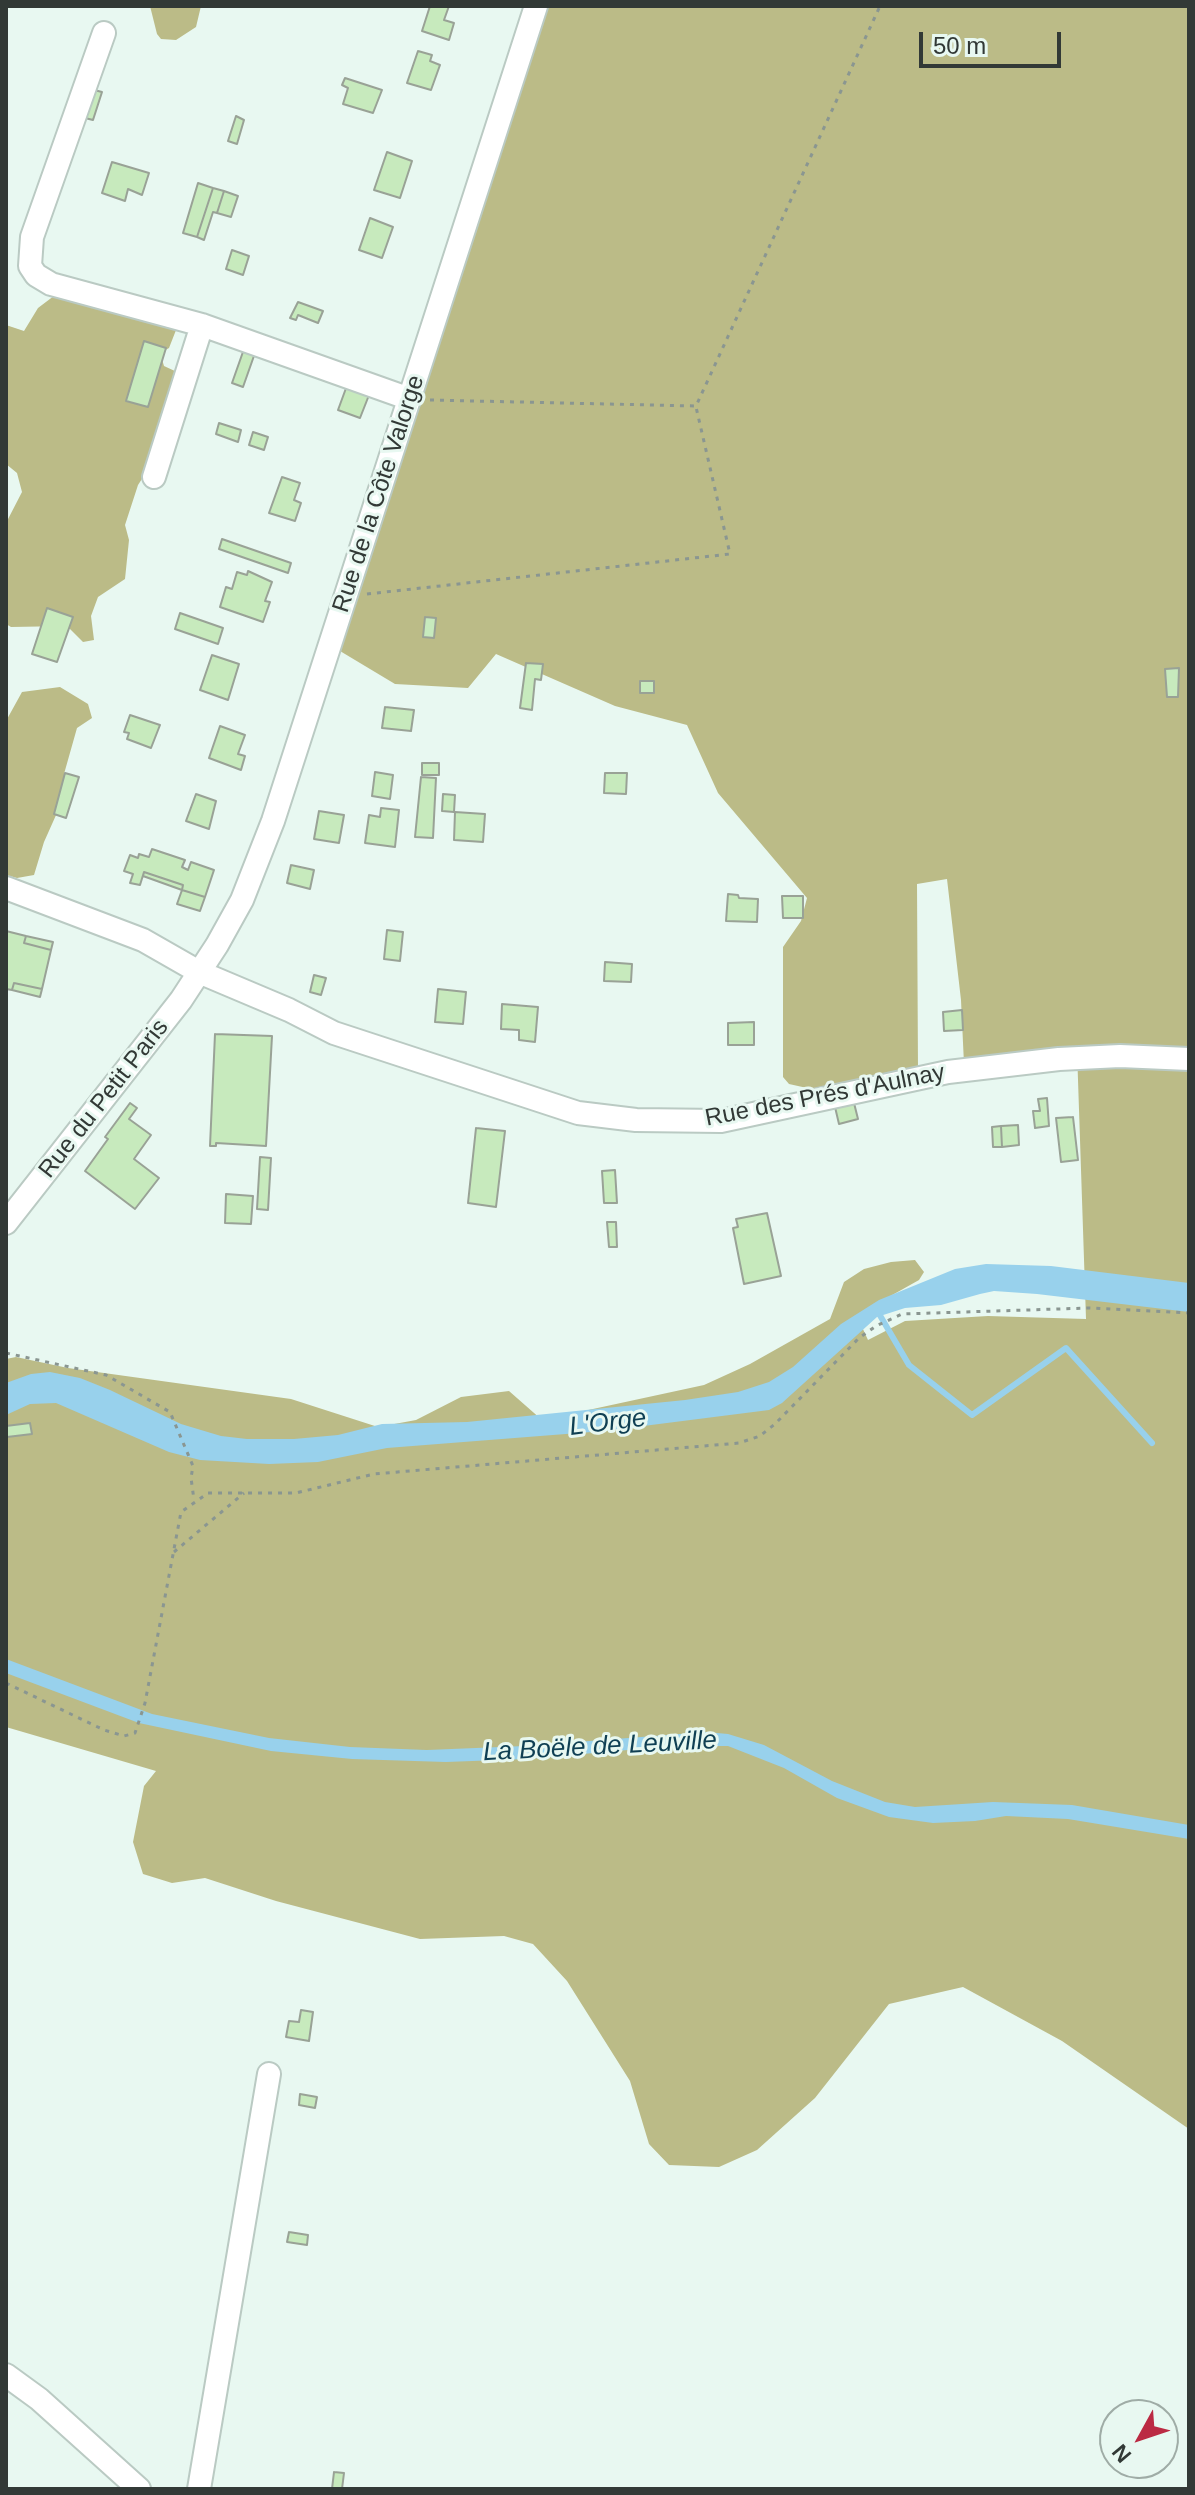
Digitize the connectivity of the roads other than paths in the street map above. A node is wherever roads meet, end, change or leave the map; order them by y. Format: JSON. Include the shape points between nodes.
{"nodes":[{"id":1,"x":536,"y":6,"type":"edge"},
{"id":2,"x":104,"y":33,"type":"dead end"},
{"id":3,"x":202,"y":325,"type":"junction"},
{"id":4,"x":410,"y":399,"type":"junction"},
{"id":5,"x":154,"y":477,"type":"dead end"},
{"id":6,"x":6,"y":888,"type":"edge"},
{"id":7,"x":199,"y":972,"type":"junction"},
{"id":8,"x":1189,"y":1059,"type":"edge"},
{"id":9,"x":17,"y":1193,"type":"edge"},
{"id":10,"x":6,"y":1223,"type":"edge"},
{"id":11,"x":269,"y":2074,"type":"dead end"},
{"id":12,"x":6,"y":2375,"type":"edge"},
{"id":13,"x":139,"y":2489,"type":"edge"},
{"id":14,"x":199,"y":2489,"type":"edge"}],
"edges":[{"from":1,"to":4,"type":"street","name":"Rue de la Côte Valorge"},
{"from":2,"to":3,"type":"street","via":[[32,237],[30,266],[51,284]]},
{"from":3,"to":4,"type":"street"},
{"from":3,"to":5,"type":"street"},
{"from":4,"to":7,"type":"street","name":"Rue de la Côte Valorge","via":[[265,843],[231,922]]},
{"from":6,"to":7,"type":"street","name":"Rue des Prés d'Aulnay","via":[[143,940]]},
{"from":7,"to":8,"type":"street","name":"Rue des Prés d'Aulnay","via":[[334,1033],[578,1113],[636,1120],[721,1121],[948,1072],[1016,1063],[1120,1056]]},
{"from":7,"to":9,"type":"street","name":"Rue du Petit Paris"},
{"from":9,"to":10,"type":"street","name":"Rue du Petit Paris"},
{"from":11,"to":14,"type":"street"},
{"from":12,"to":13,"type":"street"}]}
